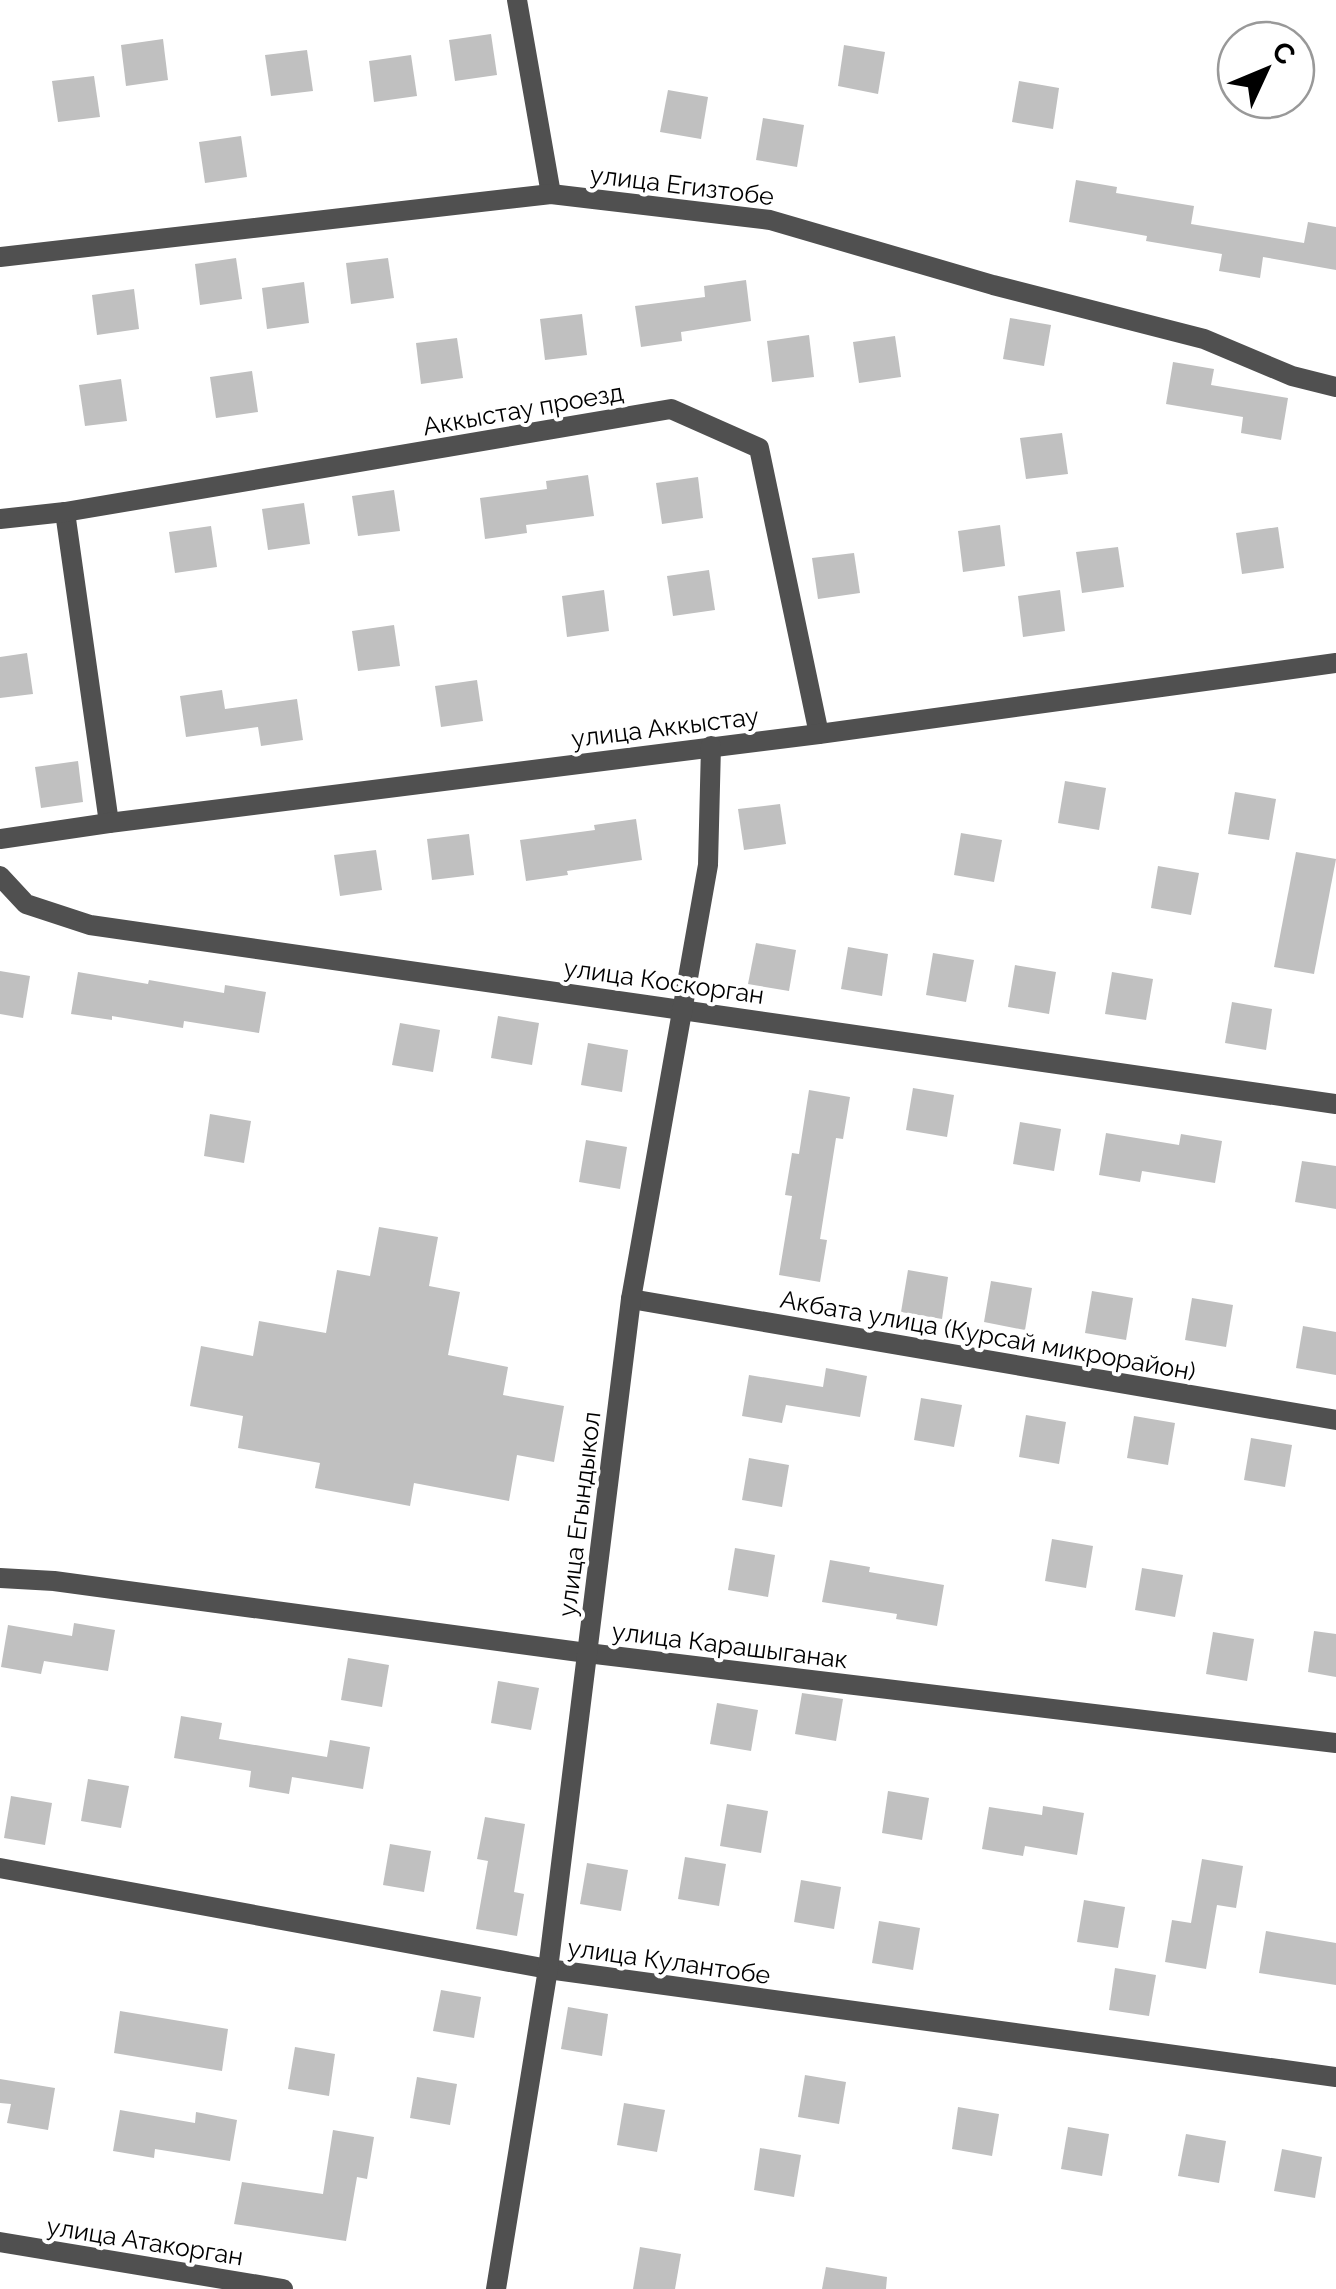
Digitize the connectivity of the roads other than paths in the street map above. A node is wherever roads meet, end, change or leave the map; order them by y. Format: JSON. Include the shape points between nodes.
{"nodes":[{"id":1,"x":517,"y":0,"type":"edge"},
{"id":2,"x":551,"y":194,"type":"junction"},
{"id":3,"x":0,"y":257,"type":"edge"},
{"id":4,"x":1336,"y":388,"type":"edge"},
{"id":5,"x":64,"y":512,"type":"junction"},
{"id":6,"x":0,"y":519,"type":"edge"},
{"id":7,"x":1336,"y":663,"type":"edge"},
{"id":8,"x":819,"y":734,"type":"junction"},
{"id":9,"x":711,"y":746,"type":"junction"},
{"id":10,"x":110,"y":822,"type":"junction"},
{"id":11,"x":0,"y":839,"type":"edge"},
{"id":12,"x":0,"y":876,"type":"edge"},
{"id":13,"x":684,"y":1008,"type":"junction"},
{"id":14,"x":1336,"y":1104,"type":"edge"},
{"id":15,"x":631,"y":1299,"type":"junction"},
{"id":16,"x":1336,"y":1420,"type":"edge"},
{"id":17,"x":0,"y":1578,"type":"edge"},
{"id":18,"x":587,"y":1653,"type":"junction"},
{"id":19,"x":1336,"y":1742,"type":"edge"},
{"id":20,"x":0,"y":1868,"type":"edge"},
{"id":21,"x":548,"y":1970,"type":"junction"},
{"id":22,"x":1336,"y":2077,"type":"edge"},
{"id":23,"x":0,"y":2242,"type":"edge"},
{"id":24,"x":282,"y":2289,"type":"edge"},
{"id":25,"x":496,"y":2289,"type":"edge"}],
"edges":[{"from":1,"to":2,"type":"street"},
{"from":2,"to":3,"type":"street","name":"улица Егизтобе"},
{"from":2,"to":4,"type":"street","name":"улица Егизтобе","via":[[770,220],[1204,339]]},
{"from":5,"to":6,"type":"street","name":"Аккыстау проезд"},
{"from":5,"to":8,"type":"street","name":"Аккыстау проезд","via":[[671,410],[759,448]]},
{"from":5,"to":10,"type":"street"},
{"from":7,"to":8,"type":"street","name":"улица Аккыстау"},
{"from":8,"to":9,"type":"street","name":"улица Аккыстау"},
{"from":9,"to":10,"type":"street","name":"улица Аккыстау"},
{"from":9,"to":13,"type":"street","name":"улица Егындыкол","via":[[708,865]]},
{"from":10,"to":11,"type":"street","name":"улица Аккыстау"},
{"from":12,"to":13,"type":"street","name":"улица Коскорган","via":[[26,904],[90,925]]},
{"from":13,"to":14,"type":"street","name":"улица Коскорган"},
{"from":13,"to":15,"type":"street","name":"улица Егындыкол"},
{"from":15,"to":16,"type":"street","name":"Акбата улица (Курсай микрорайон)"},
{"from":15,"to":18,"type":"street","name":"улица Егындыкол"},
{"from":17,"to":18,"type":"street","name":"улица Карашыганак"},
{"from":18,"to":19,"type":"street","name":"улица Карашыганак"},
{"from":18,"to":21,"type":"street","name":"улица Егындыкол"},
{"from":20,"to":21,"type":"street","name":"улица Кулантобе"},
{"from":21,"to":22,"type":"street","name":"улица Кулантобе"},
{"from":21,"to":25,"type":"street","name":"улица Егындыкол"},
{"from":23,"to":24,"type":"street","name":"улица Атакорган"}]}
